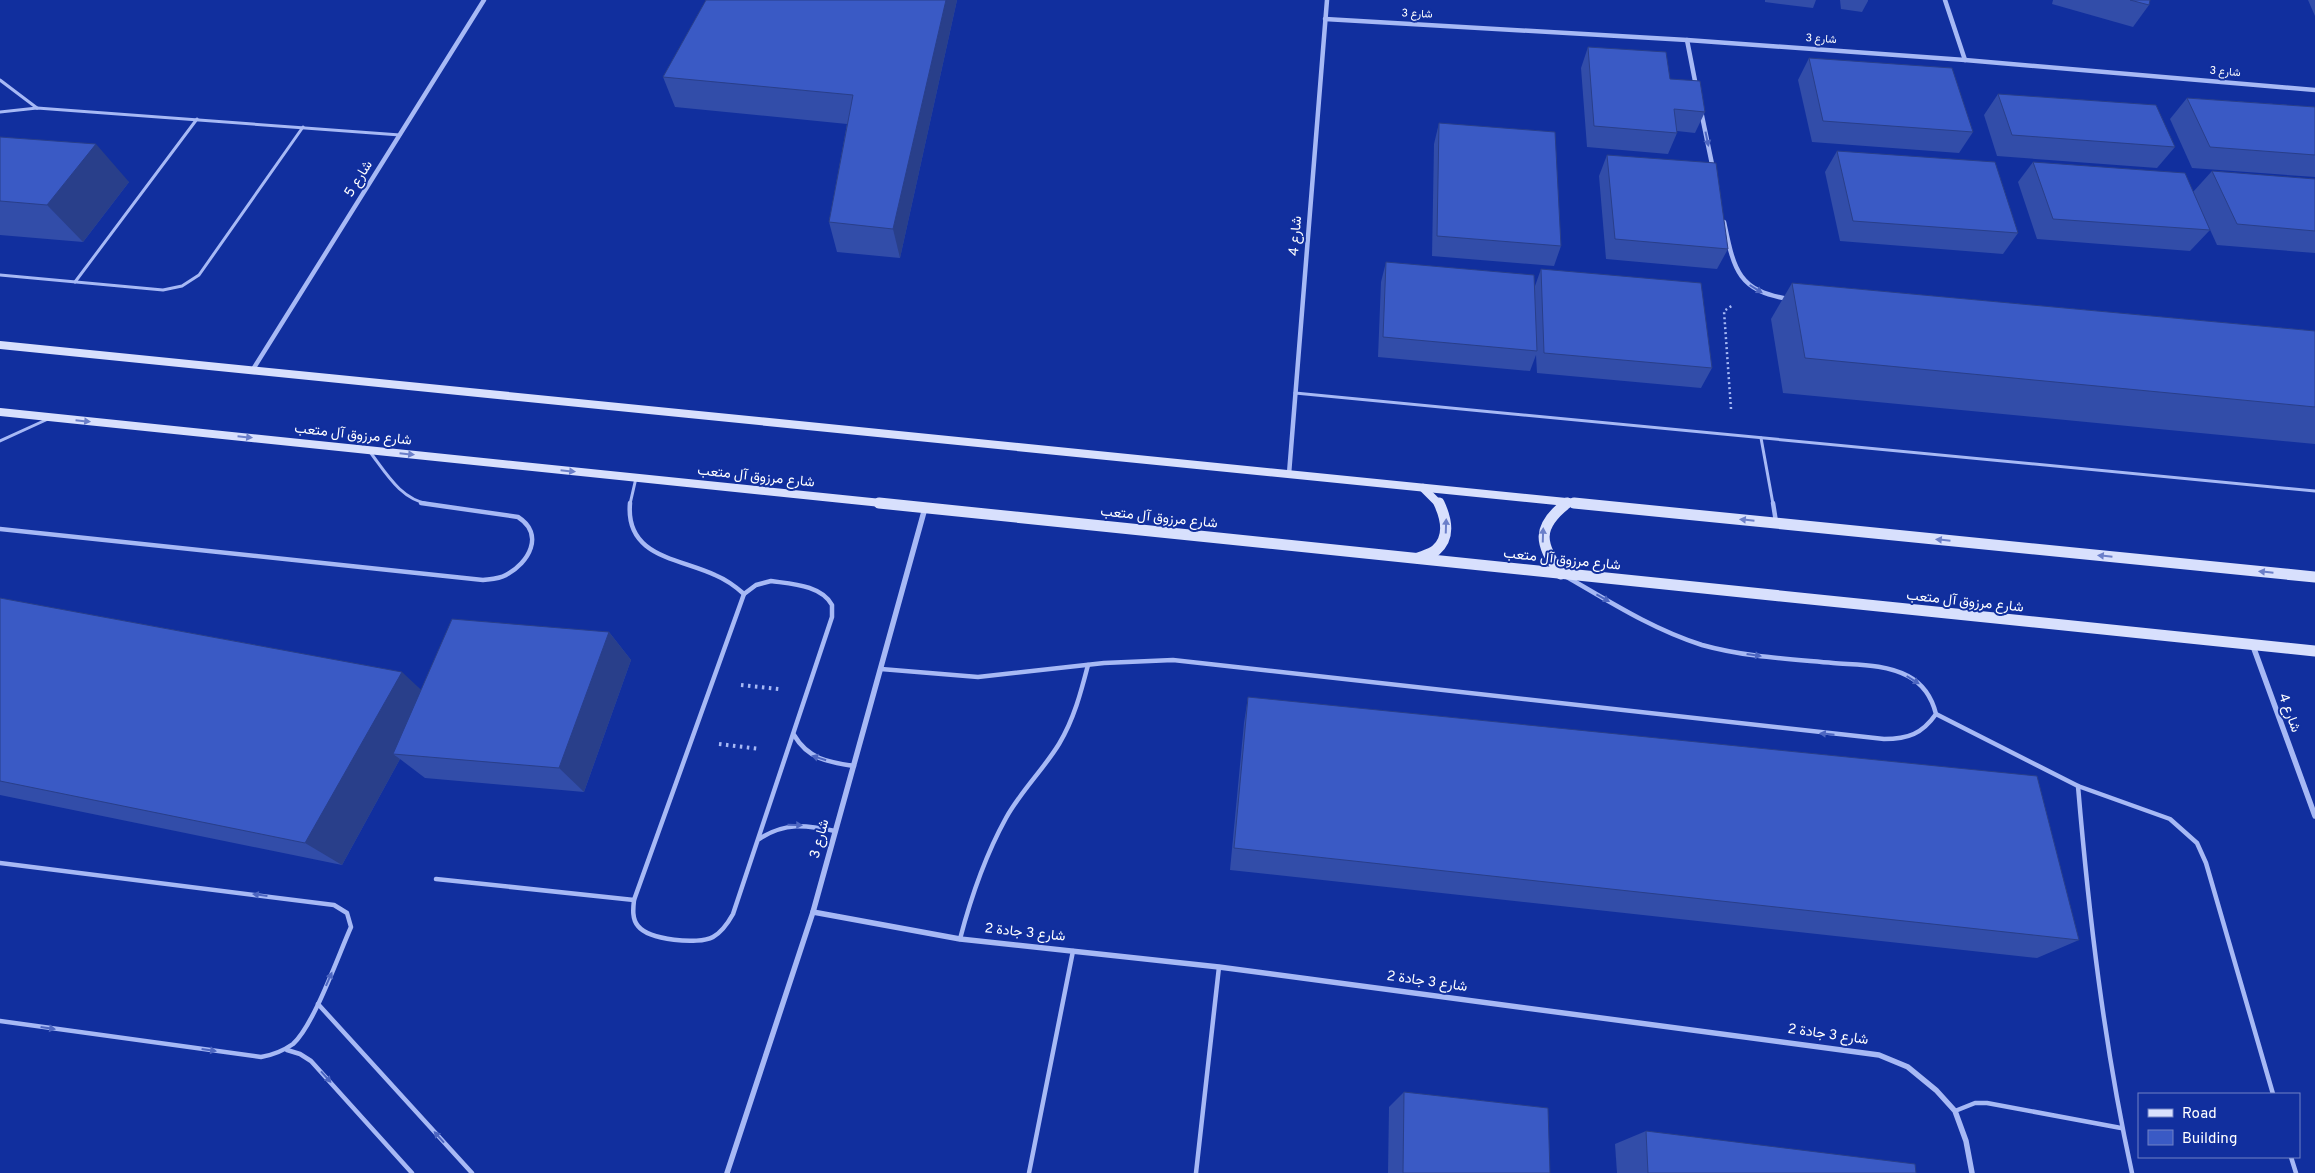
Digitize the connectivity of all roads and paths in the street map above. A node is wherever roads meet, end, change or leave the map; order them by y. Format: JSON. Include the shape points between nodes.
{"nodes":[{"id":1,"x":484,"y":0,"type":"edge"},
{"id":2,"x":1327,"y":0,"type":"edge"},
{"id":3,"x":1945,"y":0,"type":"edge"},
{"id":4,"x":1325,"y":19,"type":"junction"},
{"id":5,"x":1687,"y":40,"type":"junction"},
{"id":6,"x":1965,"y":60,"type":"junction"},
{"id":7,"x":0,"y":80,"type":"edge"},
{"id":8,"x":1697,"y":89,"type":"edge"},
{"id":9,"x":2315,"y":90,"type":"edge"},
{"id":10,"x":37,"y":108,"type":"junction"},
{"id":11,"x":1700,"y":108,"type":"edge"},
{"id":12,"x":0,"y":112,"type":"edge"},
{"id":13,"x":197,"y":120,"type":"junction"},
{"id":14,"x":304,"y":128,"type":"junction"},
{"id":15,"x":400,"y":135,"type":"junction"},
{"id":16,"x":1714,"y":177,"type":"edge"},
{"id":17,"x":1722,"y":216,"type":"edge"},
{"id":18,"x":0,"y":275,"type":"edge"},
{"id":19,"x":75,"y":282,"type":"junction"},
{"id":20,"x":1754,"y":290,"type":"junction"},
{"id":21,"x":1792,"y":300,"type":"edge"},
{"id":22,"x":0,"y":345,"type":"edge"},
{"id":23,"x":252,"y":370,"type":"junction"},
{"id":24,"x":1295,"y":393,"type":"junction"},
{"id":25,"x":0,"y":412,"type":"edge"},
{"id":26,"x":51,"y":417,"type":"junction"},
{"id":27,"x":1734,"y":436,"type":"junction"},
{"id":28,"x":1761,"y":438,"type":"junction"},
{"id":29,"x":0,"y":441,"type":"edge"},
{"id":30,"x":368,"y":450,"type":"junction"},
{"id":31,"x":1289,"y":474,"type":"junction"},
{"id":32,"x":636,"y":478,"type":"junction"},
{"id":33,"x":1422,"y":488,"type":"junction"},
{"id":34,"x":2315,"y":491,"type":"edge"},
{"id":35,"x":1568,"y":502,"type":"junction"},
{"id":36,"x":925,"y":508,"type":"junction"},
{"id":37,"x":1777,"y":523,"type":"junction"},
{"id":38,"x":0,"y":530,"type":"edge"},
{"id":39,"x":1417,"y":559,"type":"junction"},
{"id":40,"x":1561,"y":574,"type":"junction"},
{"id":41,"x":2315,"y":577,"type":"edge"},
{"id":42,"x":744,"y":594,"type":"junction"},
{"id":43,"x":2253,"y":645,"type":"junction"},
{"id":44,"x":2315,"y":652,"type":"edge"},
{"id":45,"x":1088,"y":665,"type":"junction"},
{"id":46,"x":881,"y":669,"type":"junction"},
{"id":47,"x":713,"y":682,"type":"junction"},
{"id":48,"x":808,"y":693,"type":"junction"},
{"id":49,"x":1936,"y":714,"type":"junction"},
{"id":50,"x":794,"y":735,"type":"junction"},
{"id":51,"x":692,"y":740,"type":"junction"},
{"id":52,"x":788,"y":752,"type":"junction"},
{"id":53,"x":854,"y":766,"type":"junction"},
{"id":54,"x":2078,"y":786,"type":"junction"},
{"id":55,"x":2315,"y":816,"type":"edge"},
{"id":56,"x":835,"y":831,"type":"junction"},
{"id":57,"x":759,"y":840,"type":"junction"},
{"id":58,"x":0,"y":864,"type":"edge"},
{"id":59,"x":436,"y":879,"type":"dead end"},
{"id":60,"x":634,"y":900,"type":"junction"},
{"id":61,"x":813,"y":912,"type":"junction"},
{"id":62,"x":960,"y":939,"type":"junction"},
{"id":63,"x":1073,"y":951,"type":"junction"},
{"id":64,"x":1219,"y":967,"type":"junction"},
{"id":65,"x":318,"y":1004,"type":"junction"},
{"id":66,"x":0,"y":1021,"type":"edge"},
{"id":67,"x":287,"y":1050,"type":"junction"},
{"id":68,"x":2273,"y":1093,"type":"edge"},
{"id":69,"x":1955,"y":1111,"type":"junction"},
{"id":70,"x":2121,"y":1128,"type":"junction"},
{"id":71,"x":2291,"y":1158,"type":"edge"},
{"id":72,"x":412,"y":1173,"type":"edge"},
{"id":73,"x":472,"y":1173,"type":"edge"},
{"id":74,"x":727,"y":1173,"type":"edge"},
{"id":75,"x":1030,"y":1173,"type":"edge"},
{"id":76,"x":1196,"y":1173,"type":"edge"},
{"id":77,"x":1972,"y":1173,"type":"edge"},
{"id":78,"x":2132,"y":1173,"type":"edge"},
{"id":79,"x":2296,"y":1173,"type":"edge"}],
"edges":[{"from":1,"to":15,"type":"street","name":"شارع 5"},
{"from":2,"to":4,"type":"street","name":"شارع 4"},
{"from":3,"to":6,"type":"street"},
{"from":4,"to":5,"type":"street","name":"شارع 3"},
{"from":4,"to":24,"type":"street","name":"شارع 4"},
{"from":5,"to":6,"type":"street","name":"شارع 3"},
{"from":5,"to":8,"type":"street"},
{"from":6,"to":9,"type":"street","name":"شارع 3"},
{"from":7,"to":10,"type":"lane"},
{"from":10,"to":12,"type":"lane"},
{"from":10,"to":13,"type":"lane"},
{"from":11,"to":16,"type":"street","one_way":true},
{"from":13,"to":14,"type":"lane"},
{"from":13,"to":19,"type":"lane"},
{"from":14,"to":15,"type":"lane"},
{"from":14,"to":19,"type":"lane","via":[[199,275],[190,283],[163,290]]},
{"from":15,"to":23,"type":"street","name":"شارع 5"},
{"from":17,"to":20,"type":"street","via":[[1732,265]]},
{"from":18,"to":19,"type":"lane"},
{"from":20,"to":21,"type":"street","one_way":true},
{"from":20,"to":27,"type":"path","via":[[1724,311]]},
{"from":22,"to":23,"type":"main road"},
{"from":23,"to":31,"type":"main road"},
{"from":24,"to":27,"type":"lane"},
{"from":24,"to":31,"type":"street","name":"شارع 4"},
{"from":25,"to":26,"type":"main road","name":"شارع مرزوق آل متعب"},
{"from":26,"to":29,"type":"lane"},
{"from":26,"to":30,"type":"main road","name":"شارع مرزوق آل متعب","one_way":true},
{"from":27,"to":28,"type":"lane"},
{"from":28,"to":34,"type":"lane"},
{"from":28,"to":37,"type":"lane"},
{"from":30,"to":32,"type":"main road","name":"شارع مرزوق آل متعب","one_way":true},
{"from":30,"to":38,"type":"lane","via":[[397,487],[416,502],[526,520],[532,526],[534,541],[523,561],[507,575],[483,580]]},
{"from":31,"to":33,"type":"main road"},
{"from":32,"to":36,"type":"main road","name":"شارع مرزوق آل متعب"},
{"from":32,"to":42,"type":"lane","via":[[630,511],[633,528],[644,545],[662,558],[722,576],[735,583]]},
{"from":33,"to":35,"type":"main road"},
{"from":39,"to":33,"type":"main road","one_way":true,"via":[[1436,550],[1446,535],[1446,518],[1438,500]]},
{"from":37,"to":35,"type":"main road","one_way":true},
{"from":40,"to":35,"type":"main road","one_way":true,"via":[[1548,558],[1542,542],[1544,525]]},
{"from":36,"to":39,"type":"main road","name":"شارع مرزوق آل متعب"},
{"from":36,"to":46,"type":"street","name":"شارع 3"},
{"from":41,"to":37,"type":"main road","one_way":true},
{"from":39,"to":40,"type":"main road","name":"شارع مرزوق آل متعب"},
{"from":40,"to":43,"type":"main road","name":"شارع مرزوق آل متعب"},
{"from":40,"to":49,"type":"lane","one_way":true,"via":[[1685,639],[1727,651],[1761,656],[1888,668],[1924,687]]},
{"from":42,"to":47,"type":"lane"},
{"from":42,"to":48,"type":"lane","via":[[756,585],[771,581],[814,590],[826,595],[833,605]]},
{"from":43,"to":44,"type":"main road","name":"شارع مرزوق آل متعب"},
{"from":43,"to":55,"type":"street","name":"شارع 4"},
{"from":45,"to":46,"type":"lane","via":[[978,677]]},
{"from":49,"to":45,"type":"lane","one_way":true,"via":[[1928,728],[1916,736],[1861,738],[1173,660]]},
{"from":45,"to":62,"type":"lane","via":[[1077,704],[1060,742],[1007,816],[990,848],[974,886]]},
{"from":46,"to":53,"type":"street","name":"شارع 3"},
{"from":47,"to":48,"type":"path"},
{"from":47,"to":51,"type":"lane"},
{"from":48,"to":50,"type":"lane"},
{"from":49,"to":54,"type":"lane"},
{"from":50,"to":52,"type":"lane"},
{"from":53,"to":50,"type":"lane","one_way":true,"via":[[808,755]]},
{"from":51,"to":52,"type":"path"},
{"from":51,"to":60,"type":"lane"},
{"from":52,"to":57,"type":"lane"},
{"from":53,"to":56,"type":"street","name":"شارع 3"},
{"from":54,"to":68,"type":"lane","via":[[2170,819],[2197,843],[2206,863]]},
{"from":54,"to":70,"type":"lane","via":[[2088,899]]},
{"from":57,"to":56,"type":"lane","one_way":true,"via":[[784,825],[799,824]]},
{"from":56,"to":61,"type":"street","name":"شارع 3"},
{"from":57,"to":60,"type":"lane","via":[[733,914],[724,928],[710,939],[693,941],[656,936],[641,930],[633,917]]},
{"from":65,"to":58,"type":"lane","one_way":true,"via":[[351,927],[350,916],[344,909],[334,905]]},
{"from":59,"to":60,"type":"lane"},
{"from":61,"to":62,"type":"street","name":"شارع 3 جادة 2"},
{"from":61,"to":74,"type":"street","name":"شارع 3"},
{"from":62,"to":63,"type":"street","name":"شارع 3 جادة 2"},
{"from":63,"to":64,"type":"street","name":"شارع 3 جادة 2"},
{"from":63,"to":75,"type":"lane"},
{"from":64,"to":69,"type":"street","name":"شارع 3 جادة 2","via":[[1878,1055],[1908,1067]]},
{"from":64,"to":76,"type":"lane"},
{"from":65,"to":67,"type":"lane","via":[[298,1040]]},
{"from":73,"to":65,"type":"lane","one_way":true},
{"from":66,"to":67,"type":"lane","one_way":true,"via":[[261,1057]]},
{"from":67,"to":72,"type":"lane","one_way":true,"via":[[311,1061]]},
{"from":69,"to":70,"type":"lane","via":[[1987,1102]]},
{"from":69,"to":77,"type":"street","name":"شارع 3 جادة 2","via":[[1966,1141]]},
{"from":70,"to":78,"type":"lane"},
{"from":71,"to":79,"type":"lane"}]}
